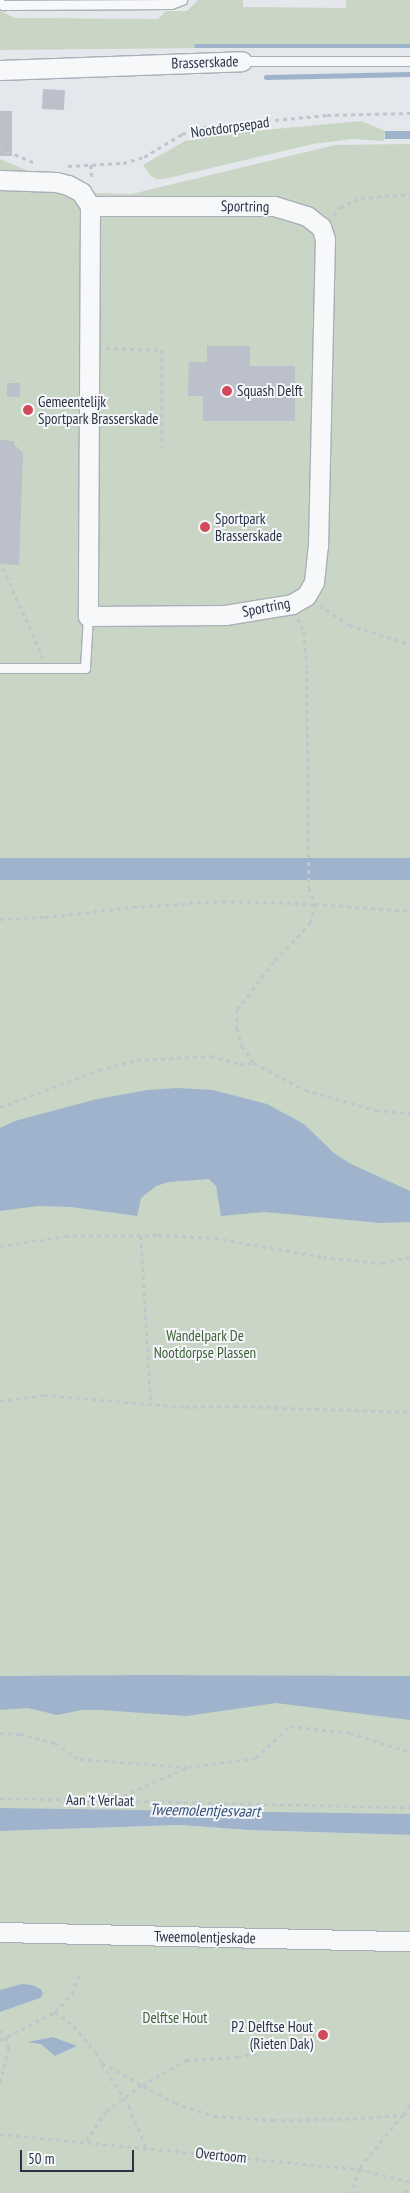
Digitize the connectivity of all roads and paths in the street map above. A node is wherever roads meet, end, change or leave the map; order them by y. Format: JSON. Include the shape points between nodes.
{"nodes":[{"id":1,"x":182,"y":0,"type":"edge"},
{"id":2,"x":90,"y":2,"type":"edge"},
{"id":3,"x":0,"y":3,"type":"edge"},
{"id":4,"x":242,"y":61,"type":"joint"},
{"id":5,"x":410,"y":61,"type":"edge"},
{"id":6,"x":0,"y":70,"type":"edge"},
{"id":7,"x":410,"y":113,"type":"edge"},
{"id":8,"x":0,"y":148,"type":"edge"},
{"id":9,"x":40,"y":164,"type":"dead end"},
{"id":10,"x":63,"y":167,"type":"dead end"},
{"id":11,"x":0,"y":180,"type":"edge"},
{"id":12,"x":410,"y":194,"type":"edge"},
{"id":13,"x":88,"y":201,"type":"junction"},
{"id":14,"x":321,"y":227,"type":"junction"},
{"id":15,"x":90,"y":348,"type":"junction"},
{"id":16,"x":162,"y":447,"type":"dead end"},
{"id":17,"x":3,"y":568,"type":"dead end"},
{"id":18,"x":299,"y":600,"type":"junction"},
{"id":19,"x":88,"y":616,"type":"junction"},
{"id":20,"x":410,"y":644,"type":"edge"},
{"id":21,"x":0,"y":668,"type":"edge"},
{"id":22,"x":48,"y":668,"type":"junction"},
{"id":23,"x":315,"y":904,"type":"junction"},
{"id":24,"x":410,"y":911,"type":"edge"},
{"id":25,"x":0,"y":919,"type":"edge"},
{"id":26,"x":254,"y":1063,"type":"junction"},
{"id":27,"x":0,"y":1107,"type":"edge"},
{"id":28,"x":410,"y":1113,"type":"edge"},
{"id":29,"x":141,"y":1235,"type":"junction"},
{"id":30,"x":0,"y":1246,"type":"edge"},
{"id":31,"x":410,"y":1257,"type":"edge"},
{"id":32,"x":0,"y":1400,"type":"edge"},
{"id":33,"x":151,"y":1404,"type":"junction"},
{"id":34,"x":410,"y":1412,"type":"edge"},
{"id":35,"x":0,"y":1734,"type":"edge"},
{"id":36,"x":410,"y":1752,"type":"edge"},
{"id":37,"x":188,"y":1767,"type":"junction"},
{"id":38,"x":0,"y":1798,"type":"edge"},
{"id":39,"x":114,"y":1800,"type":"junction"},
{"id":40,"x":410,"y":1807,"type":"edge"},
{"id":41,"x":0,"y":1932,"type":"edge"},
{"id":42,"x":410,"y":1941,"type":"edge"},
{"id":43,"x":79,"y":1974,"type":"dead end"},
{"id":44,"x":55,"y":2012,"type":"junction"},
{"id":45,"x":0,"y":2030,"type":"edge"},
{"id":46,"x":6,"y":2036,"type":"junction"},
{"id":47,"x":0,"y":2040,"type":"edge"},
{"id":48,"x":258,"y":2053,"type":"dead end"},
{"id":49,"x":102,"y":2063,"type":"junction"},
{"id":50,"x":0,"y":2084,"type":"edge"},
{"id":51,"x":142,"y":2085,"type":"junction"},
{"id":52,"x":124,"y":2098,"type":"junction"},
{"id":53,"x":410,"y":2105,"type":"edge"},
{"id":54,"x":403,"y":2115,"type":"junction"},
{"id":55,"x":410,"y":2115,"type":"edge"},
{"id":56,"x":0,"y":2134,"type":"edge"},
{"id":57,"x":86,"y":2141,"type":"junction"},
{"id":58,"x":146,"y":2147,"type":"junction"},
{"id":59,"x":359,"y":2169,"type":"junction"},
{"id":60,"x":410,"y":2182,"type":"edge"},
{"id":61,"x":410,"y":2187,"type":"edge"},
{"id":62,"x":352,"y":2193,"type":"edge"},
{"id":63,"x":405,"y":2193,"type":"edge"}],
"edges":[{"from":1,"to":2,"type":"lane","via":[[171,4]]},
{"from":2,"to":3,"type":"lane"},
{"from":4,"to":5,"type":"lane","name":"Brasserskade"},
{"from":4,"to":6,"type":"street","name":"Brasserskade"},
{"from":7,"to":10,"type":"path","name":"Nootdorpsepad","via":[[327,115],[203,127],[182,134],[144,157],[123,163]]},
{"from":8,"to":9,"type":"path"},
{"from":11,"to":13,"type":"street","via":[[56,182],[77,189]]},
{"from":12,"to":14,"type":"path","via":[[361,198],[340,207]]},
{"from":13,"to":14,"type":"street","name":"Sportring","via":[[275,206],[308,216]]},
{"from":13,"to":15,"type":"street"},
{"from":14,"to":18,"type":"street","name":"Sportring","via":[[325,239],[318,546],[314,582]]},
{"from":15,"to":16,"type":"path","via":[[162,350]]},
{"from":15,"to":19,"type":"street"},
{"from":17,"to":22,"type":"path"},
{"from":18,"to":19,"type":"street","name":"Sportring","via":[[224,615]]},
{"from":18,"to":20,"type":"path","via":[[349,624]]},
{"from":18,"to":23,"type":"path","via":[[307,670],[309,888]]},
{"from":19,"to":22,"type":"lane","via":[[85,668]]},
{"from":21,"to":22,"type":"lane"},
{"from":23,"to":24,"type":"path"},
{"from":23,"to":25,"type":"path","via":[[223,901]]},
{"from":23,"to":26,"type":"path","via":[[311,923],[274,962],[237,1010],[242,1046]]},
{"from":26,"to":27,"type":"path","via":[[240,1064],[211,1056],[137,1060],[99,1070]]},
{"from":26,"to":28,"type":"path","via":[[304,1090],[376,1110]]},
{"from":29,"to":30,"type":"path","via":[[65,1236]]},
{"from":29,"to":31,"type":"path","via":[[215,1238],[323,1257],[382,1263]]},
{"from":29,"to":33,"type":"path"},
{"from":32,"to":33,"type":"path","via":[[44,1395]]},
{"from":33,"to":34,"type":"path"},
{"from":35,"to":37,"type":"path","via":[[20,1734],[55,1743],[80,1759]]},
{"from":36,"to":37,"type":"path","via":[[350,1733],[290,1726],[256,1758]]},
{"from":37,"to":39,"type":"path"},
{"from":38,"to":39,"type":"path","name":"Aan 't Verlaat"},
{"from":39,"to":40,"type":"path","name":"Aan 't Verlaat"},
{"from":41,"to":42,"type":"street","name":"Tweemolentjeskade"},
{"from":43,"to":44,"type":"path","via":[[72,1994]]},
{"from":44,"to":46,"type":"path"},
{"from":44,"to":49,"type":"path","via":[[74,2026]]},
{"from":45,"to":46,"type":"path"},
{"from":46,"to":47,"type":"path"},
{"from":46,"to":50,"type":"path","via":[[9,2048]]},
{"from":48,"to":51,"type":"path","via":[[186,2060]]},
{"from":49,"to":51,"type":"path"},
{"from":49,"to":52,"type":"path"},
{"from":51,"to":52,"type":"path"},
{"from":51,"to":54,"type":"path","via":[[175,2103],[214,2116],[273,2120]]},
{"from":52,"to":57,"type":"path","via":[[106,2111]]},
{"from":52,"to":58,"type":"path"},
{"from":53,"to":54,"type":"path"},
{"from":54,"to":55,"type":"path"},
{"from":54,"to":59,"type":"path"},
{"from":56,"to":57,"type":"path","name":"Overtoom"},
{"from":57,"to":58,"type":"path","name":"Overtoom"},
{"from":58,"to":59,"type":"path","name":"Overtoom"},
{"from":59,"to":60,"type":"path","name":"Overtoom"},
{"from":59,"to":62,"type":"path"},
{"from":61,"to":63,"type":"path"}]}
